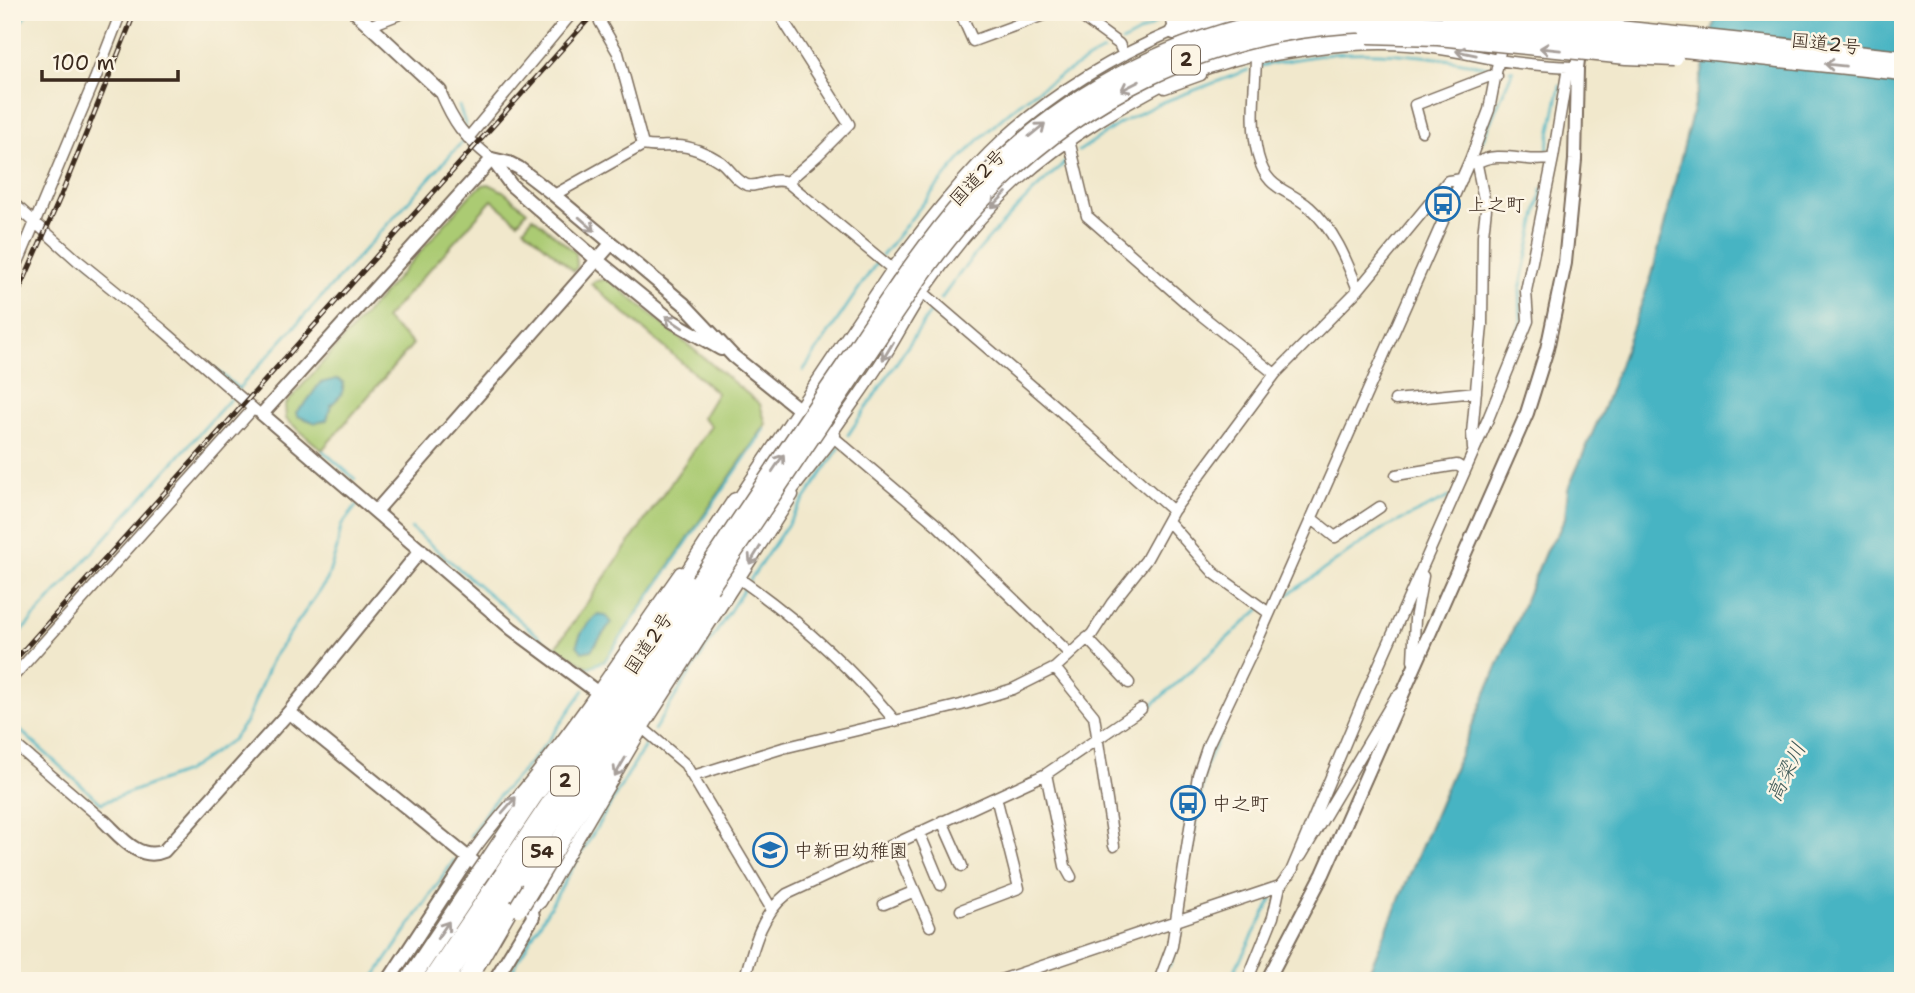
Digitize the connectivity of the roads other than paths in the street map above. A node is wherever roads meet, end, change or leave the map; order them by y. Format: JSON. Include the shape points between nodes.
{"nodes":[{"id":1,"x":121,"y":12,"type":"edge"},
{"id":2,"x":355,"y":12,"type":"edge"},
{"id":3,"x":405,"y":12,"type":"edge"},
{"id":4,"x":573,"y":12,"type":"edge"},
{"id":5,"x":609,"y":12,"type":"edge"},
{"id":6,"x":778,"y":12,"type":"edge"},
{"id":7,"x":960,"y":12,"type":"edge"},
{"id":8,"x":1052,"y":12,"type":"edge"},
{"id":9,"x":1074,"y":12,"type":"edge"},
{"id":10,"x":1174,"y":12,"type":"edge"},
{"id":11,"x":1220,"y":12,"type":"edge"},
{"id":12,"x":1249,"y":12,"type":"edge"},
{"id":13,"x":1327,"y":12,"type":"edge"},
{"id":14,"x":1434,"y":12,"type":"edge"},
{"id":15,"x":1460,"y":12,"type":"edge"},
{"id":16,"x":1505,"y":12,"type":"edge"},
{"id":17,"x":1548,"y":12,"type":"edge"},
{"id":18,"x":1584,"y":12,"type":"edge"},
{"id":19,"x":369,"y":26,"type":"junction"},
{"id":20,"x":1174,"y":31,"type":"junction"},
{"id":21,"x":1431,"y":47,"type":"junction"},
{"id":22,"x":1790,"y":54,"type":"junction"},
{"id":23,"x":1124,"y":55,"type":"junction"},
{"id":24,"x":1256,"y":59,"type":"junction"},
{"id":25,"x":1903,"y":59,"type":"edge"},
{"id":26,"x":1500,"y":60,"type":"junction"},
{"id":27,"x":1572,"y":67,"type":"junction"},
{"id":28,"x":1903,"y":72,"type":"edge"},
{"id":29,"x":1185,"y":73,"type":"junction"},
{"id":30,"x":1497,"y":76,"type":"junction"},
{"id":31,"x":440,"y":91,"type":"joint"},
{"id":32,"x":1145,"y":93,"type":"junction"},
{"id":33,"x":1422,"y":131,"type":"dead end"},
{"id":34,"x":468,"y":138,"type":"junction"},
{"id":35,"x":1069,"y":140,"type":"junction"},
{"id":36,"x":643,"y":145,"type":"junction"},
{"id":37,"x":1553,"y":158,"type":"junction"},
{"id":38,"x":492,"y":159,"type":"junction"},
{"id":39,"x":1473,"y":162,"type":"junction"},
{"id":40,"x":1462,"y":179,"type":"junction"},
{"id":41,"x":787,"y":182,"type":"junction"},
{"id":42,"x":554,"y":195,"type":"junction"},
{"id":43,"x":12,"y":202,"type":"edge"},
{"id":44,"x":36,"y":224,"type":"junction"},
{"id":45,"x":611,"y":244,"type":"junction"},
{"id":46,"x":597,"y":260,"type":"junction"},
{"id":47,"x":892,"y":269,"type":"junction"},
{"id":48,"x":12,"y":277,"type":"edge"},
{"id":49,"x":1358,"y":290,"type":"junction"},
{"id":50,"x":923,"y":293,"type":"junction"},
{"id":51,"x":733,"y":356,"type":"junction"},
{"id":52,"x":1275,"y":374,"type":"junction"},
{"id":53,"x":1476,"y":392,"type":"junction"},
{"id":54,"x":1395,"y":400,"type":"dead end"},
{"id":55,"x":798,"y":409,"type":"junction"},
{"id":56,"x":257,"y":412,"type":"junction"},
{"id":57,"x":831,"y":435,"type":"junction"},
{"id":58,"x":1473,"y":453,"type":"junction"},
{"id":59,"x":1463,"y":468,"type":"junction"},
{"id":60,"x":1396,"y":475,"type":"dead end"},
{"id":61,"x":736,"y":502,"type":"junction"},
{"id":62,"x":1380,"y":507,"type":"dead end"},
{"id":63,"x":376,"y":510,"type":"junction"},
{"id":64,"x":1171,"y":516,"type":"junction"},
{"id":65,"x":1311,"y":519,"type":"junction"},
{"id":66,"x":421,"y":550,"type":"junction"},
{"id":67,"x":1424,"y":562,"type":"junction"},
{"id":68,"x":740,"y":579,"type":"junction"},
{"id":69,"x":704,"y":584,"type":"junction"},
{"id":70,"x":1269,"y":613,"type":"junction"},
{"id":71,"x":1087,"y":638,"type":"junction"},
{"id":72,"x":1070,"y":654,"type":"junction"},
{"id":73,"x":1416,"y":663,"type":"junction"},
{"id":74,"x":1055,"y":668,"type":"junction"},
{"id":75,"x":12,"y":678,"type":"edge"},
{"id":76,"x":1129,"y":683,"type":"dead end"},
{"id":77,"x":1405,"y":690,"type":"junction"},
{"id":78,"x":598,"y":694,"type":"junction"},
{"id":79,"x":1141,"y":709,"type":"dead end"},
{"id":80,"x":289,"y":712,"type":"junction"},
{"id":81,"x":895,"y":721,"type":"junction"},
{"id":82,"x":618,"y":723,"type":"junction"},
{"id":83,"x":641,"y":726,"type":"junction"},
{"id":84,"x":1099,"y":741,"type":"junction"},
{"id":85,"x":12,"y":742,"type":"edge"},
{"id":86,"x":693,"y":776,"type":"junction"},
{"id":87,"x":1046,"y":778,"type":"junction"},
{"id":88,"x":997,"y":800,"type":"junction"},
{"id":89,"x":103,"y":821,"type":"joint"},
{"id":90,"x":943,"y":824,"type":"junction"},
{"id":91,"x":920,"y":835,"type":"junction"},
{"id":92,"x":896,"y":846,"type":"junction"},
{"id":93,"x":1114,"y":846,"type":"dead end"},
{"id":94,"x":468,"y":859,"type":"junction"},
{"id":95,"x":962,"y":866,"type":"dead end"},
{"id":96,"x":484,"y":872,"type":"junction"},
{"id":97,"x":1290,"y":874,"type":"junction"},
{"id":98,"x":1072,"y":877,"type":"dead end"},
{"id":99,"x":941,"y":885,"type":"dead end"},
{"id":100,"x":1280,"y":886,"type":"junction"},
{"id":101,"x":915,"y":891,"type":"junction"},
{"id":102,"x":526,"y":901,"type":"junction"},
{"id":103,"x":884,"y":904,"type":"dead end"},
{"id":104,"x":771,"y":908,"type":"junction"},
{"id":105,"x":961,"y":910,"type":"dead end"},
{"id":106,"x":1177,"y":920,"type":"junction"},
{"id":107,"x":930,"y":926,"type":"dead end"},
{"id":108,"x":388,"y":981,"type":"edge"},
{"id":109,"x":409,"y":981,"type":"edge"},
{"id":110,"x":430,"y":981,"type":"edge"},
{"id":111,"x":445,"y":981,"type":"edge"},
{"id":112,"x":466,"y":981,"type":"edge"},
{"id":113,"x":472,"y":981,"type":"edge"},
{"id":114,"x":494,"y":981,"type":"edge"},
{"id":115,"x":744,"y":981,"type":"edge"},
{"id":116,"x":998,"y":981,"type":"edge"},
{"id":117,"x":1159,"y":981,"type":"edge"},
{"id":118,"x":1247,"y":981,"type":"edge"},
{"id":119,"x":1267,"y":981,"type":"edge"}],
"edges":[{"from":1,"to":44,"type":"street"},
{"from":2,"to":19,"type":"street"},
{"from":3,"to":19,"type":"street"},
{"from":4,"to":34,"type":"street"},
{"from":5,"to":36,"type":"street","via":[[600,22],[618,53]]},
{"from":6,"to":41,"type":"street","via":[[849,124]]},
{"from":7,"to":8,"type":"street","via":[[973,41]]},
{"from":9,"to":23,"type":"street","via":[[1119,44]]},
{"from":10,"to":20,"type":"street"},
{"from":11,"to":20,"type":"street"},
{"from":12,"to":20,"type":"highway"},
{"from":69,"to":13,"type":"highway","name":"国道2号","number":"2","one_way":true,"bridge":true,"via":[[903,279],[951,215],[1002,160],[1050,119],[1140,65],[1207,37]]},
{"from":14,"to":21,"type":"street"},
{"from":15,"to":22,"type":"highway","name":"国道2号","number":"2","bridge":true},
{"from":16,"to":26,"type":"street"},
{"from":17,"to":22,"type":"highway","bridge":true,"via":[[1742,36]]},
{"from":18,"to":27,"type":"street"},
{"from":19,"to":31,"type":"street"},
{"from":20,"to":23,"type":"street"},
{"from":20,"to":29,"type":"street"},
{"from":21,"to":24,"type":"street","via":[[1350,45]]},
{"from":26,"to":21,"type":"street","one_way":true},
{"from":22,"to":25,"type":"highway","name":"国道2号","number":"2","bridge":true},
{"from":28,"to":22,"type":"highway","name":"国道2号","number":"2","one_way":true,"bridge":true},
{"from":22,"to":29,"type":"highway","one_way":true,"bridge":true,"via":[[1627,56],[1427,36],[1368,35],[1267,48]]},
{"from":22,"to":69,"type":"highway","name":"国道2号","number":"2","one_way":true,"bridge":true,"via":[[1380,23],[1315,27],[1246,40],[1209,51],[1114,93],[1057,131],[978,204],[905,298]]},
{"from":23,"to":47,"type":"street","via":[[1062,93],[1004,138]]},
{"from":24,"to":32,"type":"street"},
{"from":24,"to":49,"type":"street","via":[[1254,124],[1265,173],[1275,187],[1309,208],[1336,239]]},
{"from":26,"to":27,"type":"street"},
{"from":26,"to":30,"type":"street"},
{"from":27,"to":37,"type":"street"},
{"from":27,"to":73,"type":"street","via":[[1576,160],[1562,283],[1547,349],[1527,413]]},
{"from":29,"to":32,"type":"street"},
{"from":30,"to":33,"type":"street","via":[[1415,105]]},
{"from":30,"to":39,"type":"street"},
{"from":31,"to":34,"type":"street","via":[[453,121]]},
{"from":32,"to":35,"type":"street"},
{"from":34,"to":38,"type":"street"},
{"from":35,"to":50,"type":"street","one_way":true,"via":[[988,211]]},
{"from":35,"to":52,"type":"street","via":[[1087,216]]},
{"from":36,"to":41,"type":"street","via":[[693,149],[721,162],[745,185],[774,179]]},
{"from":36,"to":42,"type":"street"},
{"from":37,"to":39,"type":"street"},
{"from":37,"to":58,"type":"street","via":[[1526,291],[1528,321]]},
{"from":38,"to":42,"type":"street","via":[[519,168]]},
{"from":38,"to":46,"type":"street","via":[[511,185]]},
{"from":38,"to":56,"type":"street"},
{"from":39,"to":40,"type":"street"},
{"from":39,"to":53,"type":"street","via":[[1486,209]]},
{"from":40,"to":49,"type":"street","via":[[1448,181]]},
{"from":40,"to":65,"type":"street"},
{"from":41,"to":47,"type":"street"},
{"from":42,"to":45,"type":"street","one_way":true},
{"from":43,"to":44,"type":"street"},
{"from":44,"to":48,"type":"street"},
{"from":44,"to":56,"type":"street"},
{"from":45,"to":46,"type":"street"},
{"from":45,"to":51,"type":"street","via":[[684,304]]},
{"from":51,"to":46,"type":"street","one_way":true,"via":[[672,321]]},
{"from":46,"to":63,"type":"street"},
{"from":47,"to":50,"type":"street"},
{"from":47,"to":55,"type":"street"},
{"from":49,"to":52,"type":"street"},
{"from":50,"to":57,"type":"street","one_way":true},
{"from":50,"to":64,"type":"street","via":[[1056,407]]},
{"from":51,"to":55,"type":"street"},
{"from":52,"to":64,"type":"street"},
{"from":53,"to":54,"type":"street"},
{"from":53,"to":58,"type":"street"},
{"from":55,"to":57,"type":"street"},
{"from":55,"to":61,"type":"street"},
{"from":56,"to":63,"type":"street"},
{"from":56,"to":75,"type":"street"},
{"from":57,"to":68,"type":"street","one_way":true},
{"from":57,"to":72,"type":"street","via":[[937,525]]},
{"from":57,"to":102,"type":"highway","via":[[779,500],[639,714]]},
{"from":58,"to":59,"type":"street"},
{"from":59,"to":60,"type":"street","via":[[1457,465]]},
{"from":59,"to":67,"type":"street"},
{"from":61,"to":78,"type":"street","via":[[718,517]]},
{"from":61,"to":96,"type":"highway","via":[[610,694],[533,796]]},
{"from":62,"to":65,"type":"street","via":[[1335,537]]},
{"from":63,"to":66,"type":"street"},
{"from":64,"to":70,"type":"street","via":[[1214,573]]},
{"from":64,"to":71,"type":"street","via":[[1146,560]]},
{"from":65,"to":70,"type":"street"},
{"from":66,"to":78,"type":"street","via":[[512,629]]},
{"from":66,"to":80,"type":"street"},
{"from":67,"to":73,"type":"street","via":[[1415,619]]},
{"from":67,"to":97,"type":"street"},
{"from":68,"to":81,"type":"street","via":[[836,655]]},
{"from":68,"to":83,"type":"street"},
{"from":69,"to":82,"type":"highway","name":"国道2号","number":"2"},
{"from":69,"to":110,"type":"highway","name":"国道2号","number":"2"},
{"from":70,"to":106,"type":"street","via":[[1198,775]]},
{"from":71,"to":72,"type":"street"},
{"from":71,"to":76,"type":"street"},
{"from":72,"to":74,"type":"street"},
{"from":73,"to":77,"type":"street"},
{"from":74,"to":81,"type":"street","via":[[1013,689]]},
{"from":74,"to":84,"type":"street","via":[[1094,716]]},
{"from":77,"to":97,"type":"street","via":[[1395,698]]},
{"from":77,"to":119,"type":"street","via":[[1323,874]]},
{"from":94,"to":78,"type":"street","one_way":true},
{"from":79,"to":84,"type":"street"},
{"from":80,"to":89,"type":"street","via":[[164,851],[149,855],[139,851]]},
{"from":80,"to":94,"type":"street"},
{"from":81,"to":86,"type":"street"},
{"from":82,"to":111,"type":"highway","name":"国道2号","number":"2"},
{"from":82,"to":112,"type":"highway","number":"54"},
{"from":83,"to":86,"type":"street"},
{"from":83,"to":102,"type":"street","one_way":true,"via":[[541,902]]},
{"from":84,"to":87,"type":"street"},
{"from":84,"to":93,"type":"street"},
{"from":85,"to":89,"type":"street"},
{"from":86,"to":104,"type":"street"},
{"from":87,"to":88,"type":"street"},
{"from":87,"to":98,"type":"street","via":[[1065,866]]},
{"from":88,"to":90,"type":"street"},
{"from":88,"to":105,"type":"street","via":[[1019,888]]},
{"from":90,"to":91,"type":"street"},
{"from":90,"to":95,"type":"street"},
{"from":91,"to":92,"type":"street"},
{"from":91,"to":99,"type":"street"},
{"from":92,"to":101,"type":"street"},
{"from":92,"to":104,"type":"street","via":[[796,889]]},
{"from":94,"to":96,"type":"street"},
{"from":94,"to":108,"type":"street"},
{"from":109,"to":96,"type":"highway","one_way":true},
{"from":97,"to":100,"type":"street"},
{"from":100,"to":106,"type":"street"},
{"from":100,"to":118,"type":"street","via":[[1273,917]]},
{"from":101,"to":103,"type":"street"},
{"from":101,"to":107,"type":"street"},
{"from":102,"to":113,"type":"highway"},
{"from":102,"to":114,"type":"street","via":[[531,921]]},
{"from":104,"to":115,"type":"street"},
{"from":106,"to":116,"type":"street"},
{"from":106,"to":117,"type":"street"}]}
